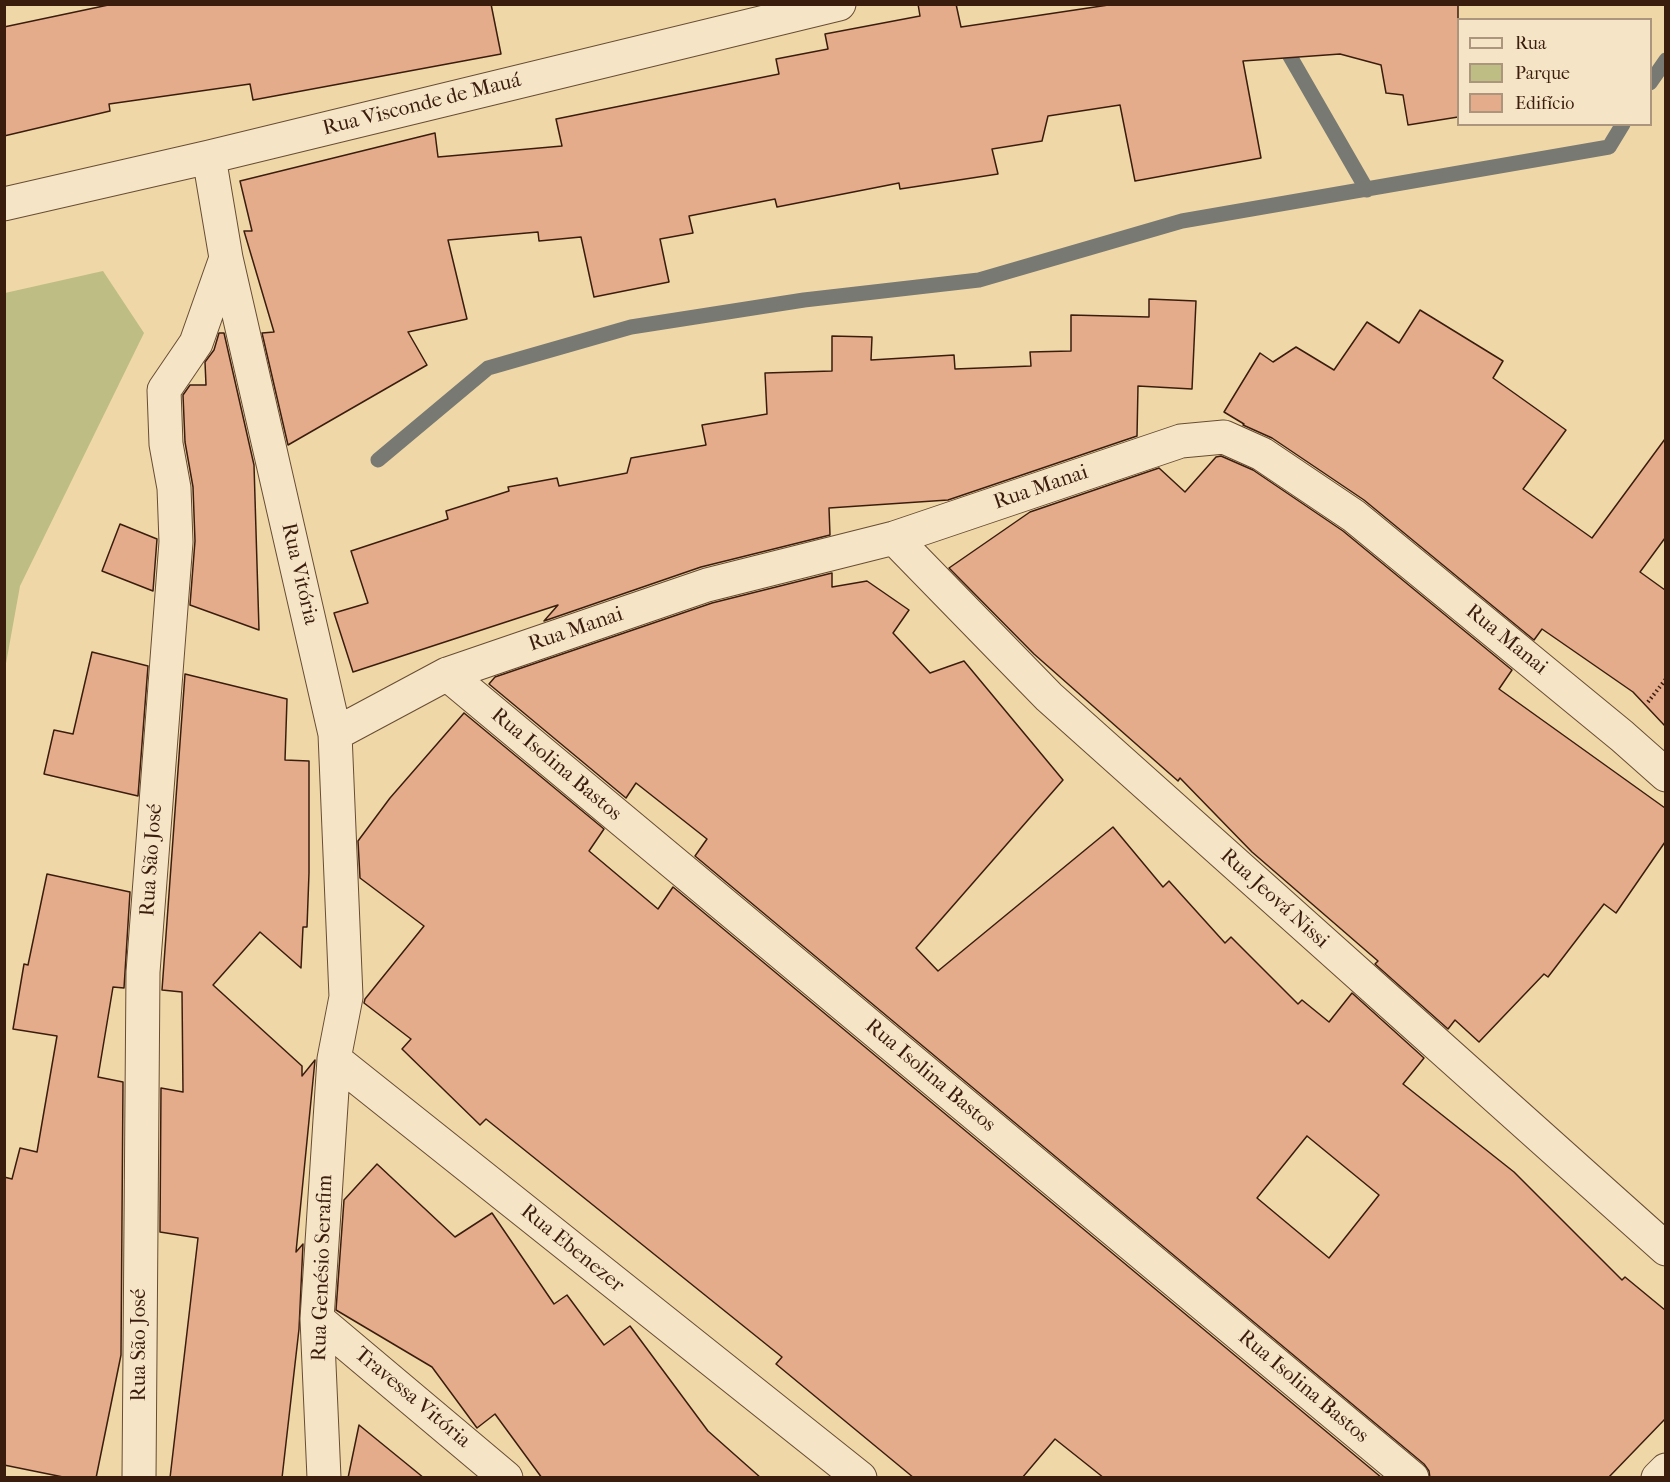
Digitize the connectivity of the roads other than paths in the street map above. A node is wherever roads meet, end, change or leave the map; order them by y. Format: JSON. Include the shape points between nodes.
{"nodes":[{"id":1,"x":838,"y":4,"type":"edge"},
{"id":2,"x":209,"y":157,"type":"junction"},
{"id":3,"x":4,"y":204,"type":"edge"},
{"id":4,"x":225,"y":258,"type":"junction"},
{"id":5,"x":894,"y":538,"type":"junction"},
{"id":6,"x":447,"y":674,"type":"junction"},
{"id":7,"x":335,"y":734,"type":"junction"},
{"id":8,"x":1665,"y":776,"type":"edge"},
{"id":9,"x":334,"y":1059,"type":"junction"},
{"id":10,"x":1665,"y":1249,"type":"edge"},
{"id":11,"x":317,"y":1319,"type":"junction"},
{"id":12,"x":1665,"y":1470,"type":"edge"},
{"id":13,"x":139,"y":1478,"type":"edge"},
{"id":14,"x":324,"y":1478,"type":"edge"},
{"id":15,"x":507,"y":1478,"type":"edge"},
{"id":16,"x":860,"y":1478,"type":"edge"},
{"id":17,"x":1412,"y":1478,"type":"edge"},
{"id":18,"x":1658,"y":1478,"type":"edge"}],
"edges":[{"from":1,"to":2,"type":"street","name":"Rua Visconde de Mauá"},
{"from":2,"to":3,"type":"street","name":"Rua Visconde de Mauá"},
{"from":2,"to":4,"type":"street","name":"Rua Vitória"},
{"from":4,"to":7,"type":"street","name":"Rua Vitória"},
{"from":4,"to":13,"type":"street","name":"Rua São José","via":[[196,343],[164,390],[176,542],[143,972]]},
{"from":5,"to":6,"type":"street","name":"Rua Manai","via":[[707,585]]},
{"from":5,"to":8,"type":"street","name":"Rua Manai","via":[[1180,441],[1224,437],[1262,454],[1354,516],[1622,735]]},
{"from":5,"to":10,"type":"street","name":"Rua Jeová Nissi","via":[[1049,697]]},
{"from":6,"to":7,"type":"street","name":"Rua Manai"},
{"from":6,"to":17,"type":"street","name":"Rua Isolina Bastos"},
{"from":7,"to":9,"type":"street","name":"Rua Vitória","via":[[346,997]]},
{"from":9,"to":11,"type":"street","name":"Rua Genésio Serafim"},
{"from":9,"to":16,"type":"street","name":"Rua Ebenezer"},
{"from":11,"to":14,"type":"street","name":"Rua Genésio Serafim"},
{"from":11,"to":15,"type":"street","name":"Travessa Vitória"},
{"from":12,"to":18,"type":"street"}]}
